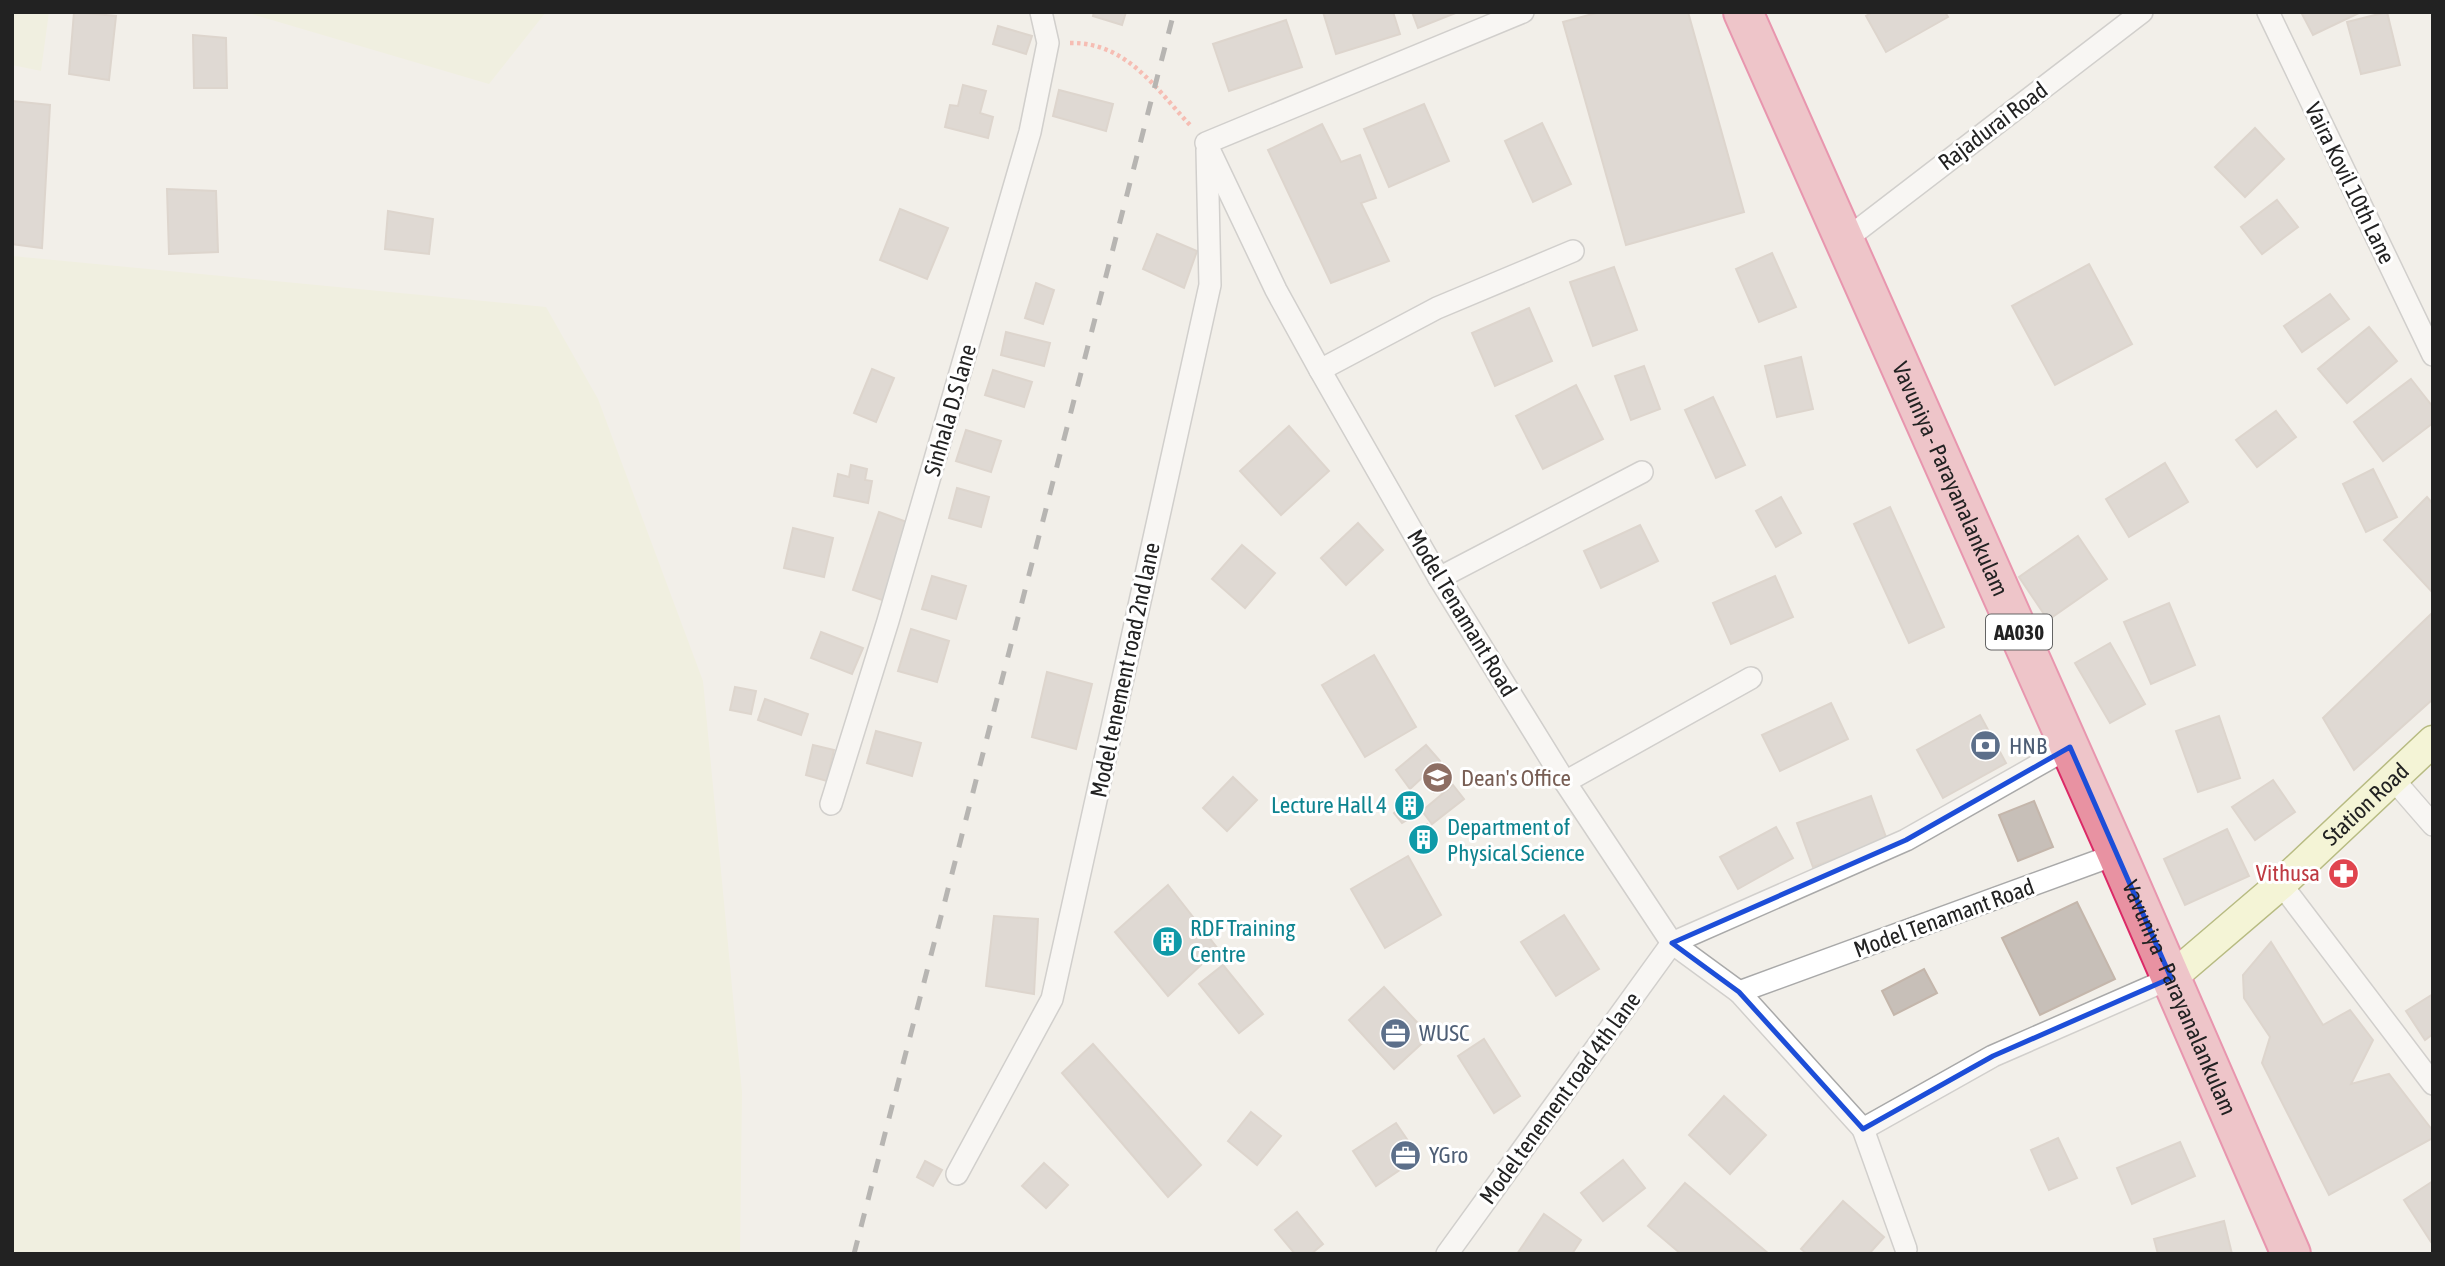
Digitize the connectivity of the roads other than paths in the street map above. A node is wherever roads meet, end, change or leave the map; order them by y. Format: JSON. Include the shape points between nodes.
{"nodes":[{"id":1,"x":1041,"y":12,"type":"edge"},
{"id":2,"x":1523,"y":12,"type":"edge"},
{"id":3,"x":1743,"y":12,"type":"edge"},
{"id":4,"x":2142,"y":12,"type":"edge"},
{"id":5,"x":2268,"y":12,"type":"edge"},
{"id":6,"x":1206,"y":142,"type":"junction"},
{"id":7,"x":1845,"y":240,"type":"junction"},
{"id":8,"x":1573,"y":251,"type":"dead end"},
{"id":9,"x":2433,"y":355,"type":"edge"},
{"id":10,"x":1320,"y":370,"type":"junction"},
{"id":11,"x":1642,"y":472,"type":"dead end"},
{"id":12,"x":1440,"y":578,"type":"junction"},
{"id":13,"x":1751,"y":678,"type":"dead end"},
{"id":14,"x":2433,"y":741,"type":"edge"},
{"id":15,"x":2070,"y":747,"type":"junction"},
{"id":16,"x":2393,"y":779,"type":"junction"},
{"id":17,"x":1565,"y":782,"type":"junction"},
{"id":18,"x":831,"y":804,"type":"dead end"},
{"id":19,"x":2433,"y":825,"type":"edge"},
{"id":20,"x":2118,"y":854,"type":"junction"},
{"id":21,"x":2281,"y":884,"type":"junction"},
{"id":22,"x":1672,"y":943,"type":"junction"},
{"id":23,"x":2171,"y":978,"type":"junction"},
{"id":24,"x":1739,"y":992,"type":"junction"},
{"id":25,"x":2433,"y":1084,"type":"edge"},
{"id":26,"x":1863,"y":1129,"type":"junction"},
{"id":27,"x":957,"y":1174,"type":"dead end"},
{"id":28,"x":1906,"y":1249,"type":"dead end"},
{"id":29,"x":1447,"y":1254,"type":"edge"},
{"id":30,"x":2291,"y":1254,"type":"edge"}],
"edges":[{"from":1,"to":18,"type":"street","name":"Sinhala D.S lane","via":[[1048,43],[1023,159]]},
{"from":2,"to":6,"type":"street"},
{"from":3,"to":7,"type":"highway","name":"Vavuniya - Parayanalankulam","number":"AA030"},
{"from":4,"to":7,"type":"street","name":"Rajadurai Road"},
{"from":5,"to":9,"type":"street","name":"Vaira Kovil 10th Lane"},
{"from":6,"to":10,"type":"street","name":"Model Tenamant Road","via":[[1276,290]]},
{"from":6,"to":27,"type":"street","name":"Model tenement road 2nd lane","via":[[1210,285],[1052,999]]},
{"from":7,"to":15,"type":"highway","name":"Vavuniya - Parayanalankulam","number":"AA030"},
{"from":8,"to":10,"type":"street","via":[[1437,308]]},
{"from":10,"to":12,"type":"street","name":"Model Tenamant Road"},
{"from":11,"to":12,"type":"street"},
{"from":12,"to":17,"type":"street","name":"Model Tenamant Road"},
{"from":13,"to":17,"type":"street"},
{"from":14,"to":16,"type":"main road","name":"Station Road"},
{"from":15,"to":20,"type":"highway","name":"Vavuniya - Parayanalankulam","number":"AA030"},
{"from":15,"to":22,"type":"street","via":[[1906,840]]},
{"from":16,"to":19,"type":"street"},
{"from":16,"to":21,"type":"main road","name":"Station Road"},
{"from":17,"to":22,"type":"street","name":"Model Tenamant Road"},
{"from":20,"to":23,"type":"highway","name":"Vavuniya - Parayanalankulam","number":"AA030"},
{"from":20,"to":24,"type":"street","name":"Model Tenamant Road"},
{"from":21,"to":23,"type":"main road","name":"Station Road"},
{"from":21,"to":25,"type":"street"},
{"from":22,"to":24,"type":"street","name":"Model Tenamant Road"},
{"from":22,"to":29,"type":"street","name":"Model tenement road 4th lane"},
{"from":23,"to":26,"type":"street","via":[[1993,1056]]},
{"from":23,"to":30,"type":"highway","name":"Vavuniya - Parayanalankulam","number":"AA030"},
{"from":24,"to":26,"type":"street"},
{"from":26,"to":28,"type":"street"}]}
